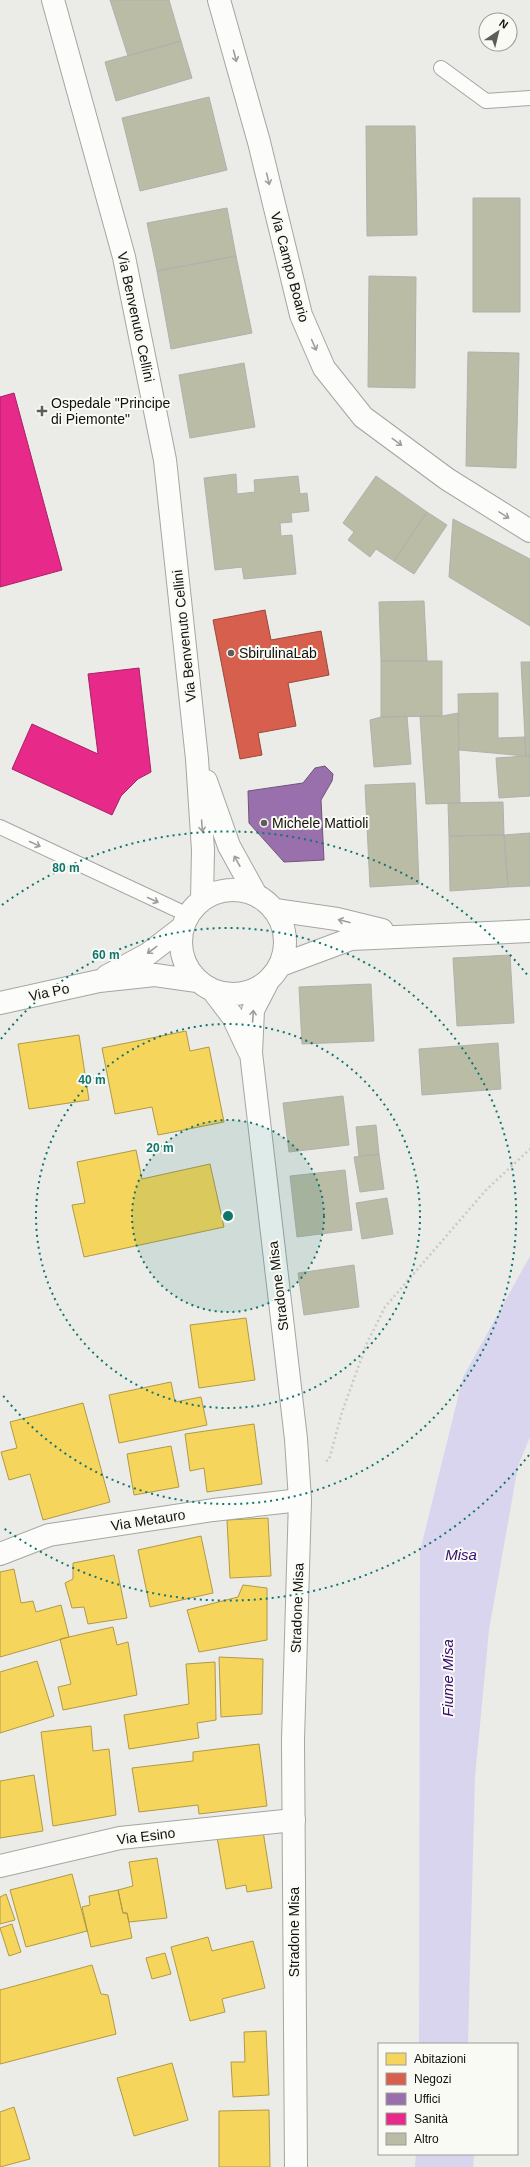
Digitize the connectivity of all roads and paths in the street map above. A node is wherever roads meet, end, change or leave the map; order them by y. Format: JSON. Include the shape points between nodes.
{"nodes":[{"id":1,"x":53,"y":0,"type":"edge"},
{"id":2,"x":219,"y":0,"type":"edge"},
{"id":3,"x":441,"y":68,"type":"dead end"},
{"id":4,"x":530,"y":98,"type":"edge"},
{"id":5,"x":530,"y":531,"type":"edge"},
{"id":6,"x":197,"y":759,"type":"junction"},
{"id":7,"x":0,"y":828,"type":"edge"},
{"id":8,"x":256,"y":895,"type":"junction"},
{"id":9,"x":275,"y":910,"type":"junction"},
{"id":10,"x":191,"y":914,"type":"junction"},
{"id":11,"x":530,"y":931,"type":"edge"},
{"id":12,"x":409,"y":937,"type":"junction"},
{"id":13,"x":281,"y":965,"type":"junction"},
{"id":14,"x":99,"y":981,"type":"junction"},
{"id":15,"x":267,"y":983,"type":"junction"},
{"id":16,"x":206,"y":986,"type":"junction"},
{"id":17,"x":0,"y":1003,"type":"edge"},
{"id":18,"x":250,"y":1053,"type":"junction"},
{"id":19,"x":530,"y":1149,"type":"edge"},
{"id":20,"x":299,"y":1475,"type":"junction"},
{"id":21,"x":300,"y":1500,"type":"junction"},
{"id":22,"x":0,"y":1554,"type":"edge"},
{"id":23,"x":294,"y":1820,"type":"junction"},
{"id":24,"x":0,"y":1866,"type":"edge"},
{"id":25,"x":296,"y":2167,"type":"edge"}],
"edges":[{"from":1,"to":6,"type":"street","name":"Via Benvenuto Cellini","via":[[124,257],[166,460]]},
{"from":2,"to":5,"type":"street","name":"Via Campo Boario","one_way":true,"via":[[301,315],[324,368],[363,417],[447,479]]},
{"from":3,"to":4,"type":"lane","via":[[486,101]]},
{"from":8,"to":6,"type":"street","name":"Via Benvenuto Cellini","one_way":true,"via":[[229,846]]},
{"from":6,"to":10,"type":"street","name":"Via Benvenuto Cellini","one_way":true,"via":[[203,850]]},
{"from":7,"to":10,"type":"lane","one_way":true},
{"from":8,"to":9,"type":"street"},
{"from":8,"to":10,"type":"street","via":[[243,890],[214,893]]},
{"from":12,"to":9,"type":"street","one_way":true,"via":[[337,919]]},
{"from":9,"to":13,"type":"street","via":[[286,936],[286,951]]},
{"from":10,"to":14,"type":"street","name":"Via Po","one_way":true,"via":[[148,954]]},
{"from":10,"to":16,"type":"street","via":[[181,941],[182,956],[188,969]]},
{"from":11,"to":12,"type":"street"},
{"from":12,"to":13,"type":"street","via":[[351,939]]},
{"from":13,"to":15,"type":"street"},
{"from":14,"to":16,"type":"street","name":"Via Po","via":[[155,975]]},
{"from":14,"to":17,"type":"street","name":"Via Po"},
{"from":15,"to":16,"type":"street","via":[[242,994],[228,995]]},
{"from":18,"to":15,"type":"street","name":"Stradone Misa","one_way":true,"via":[[253,1010]]},
{"from":16,"to":18,"type":"street","name":"Stradone Misa","via":[[233,1017]]},
{"from":18,"to":20,"type":"street","name":"Stradone Misa"},
{"from":19,"to":20,"type":"path","via":[[486,1190],[385,1307],[367,1343],[342,1412],[329,1460]]},
{"from":20,"to":21,"type":"street","name":"Stradone Misa"},
{"from":21,"to":22,"type":"street","name":"Via Metauro","via":[[213,1510],[49,1535]]},
{"from":21,"to":23,"type":"street","name":"Stradone Misa","via":[[293,1740]]},
{"from":23,"to":24,"type":"street","name":"Via Esino","via":[[120,1838]]},
{"from":23,"to":25,"type":"street","name":"Stradone Misa"}]}
